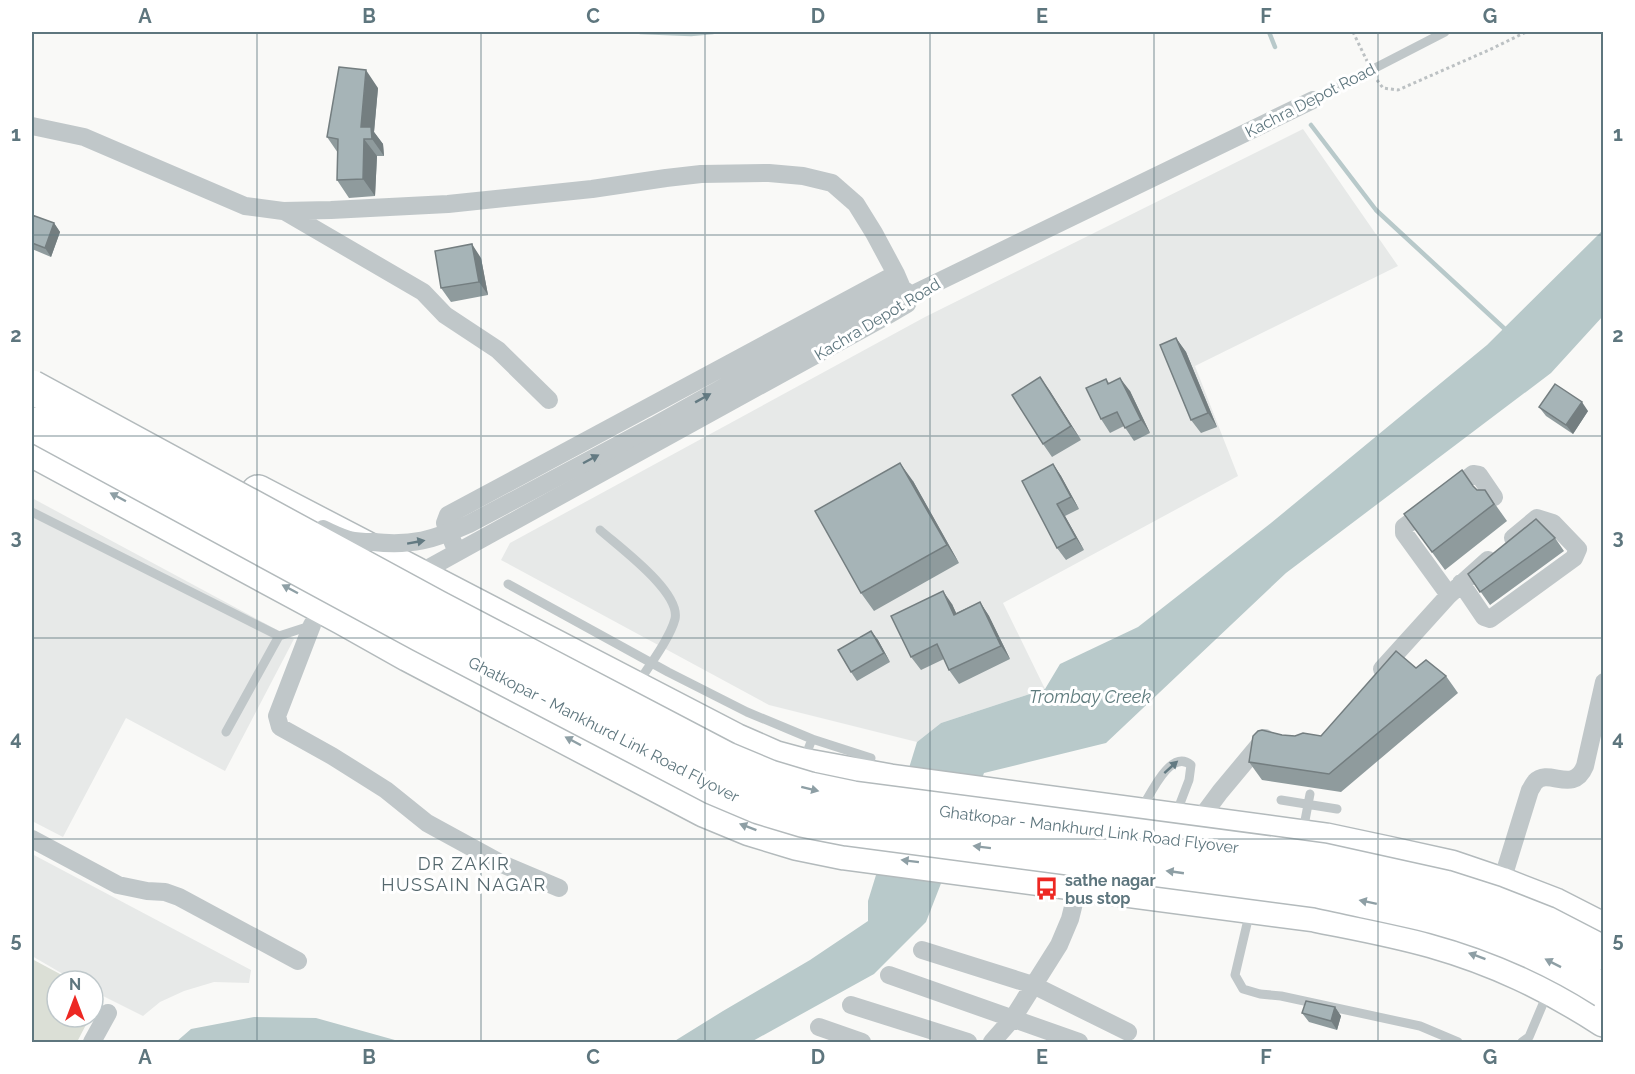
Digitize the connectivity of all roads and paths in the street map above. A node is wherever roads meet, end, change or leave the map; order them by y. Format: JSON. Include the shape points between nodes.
{"nodes":[{"id":1,"x":1353,"y":32,"type":"edge"},
{"id":2,"x":1445,"y":32,"type":"edge"},
{"id":3,"x":1526,"y":32,"type":"edge"},
{"id":4,"x":1370,"y":69,"type":"junction"},
{"id":5,"x":1313,"y":100,"type":"joint"},
{"id":6,"x":32,"y":126,"type":"edge"},
{"id":7,"x":283,"y":210,"type":"junction"},
{"id":8,"x":903,"y":286,"type":"junction"},
{"id":9,"x":32,"y":372,"type":"edge"},
{"id":10,"x":32,"y":387,"type":"edge"},
{"id":11,"x":549,"y":400,"type":"dead end"},
{"id":12,"x":32,"y":424,"type":"edge"},
{"id":13,"x":32,"y":450,"type":"edge"},
{"id":14,"x":202,"y":480,"type":"junction"},
{"id":15,"x":1494,"y":497,"type":"dead end"},
{"id":16,"x":32,"y":512,"type":"edge"},
{"id":17,"x":600,"y":531,"type":"dead end"},
{"id":18,"x":457,"y":552,"type":"junction"},
{"id":19,"x":393,"y":574,"type":"junction"},
{"id":20,"x":508,"y":584,"type":"dead end"},
{"id":21,"x":1455,"y":589,"type":"junction"},
{"id":22,"x":335,"y":616,"type":"junction"},
{"id":23,"x":279,"y":636,"type":"junction"},
{"id":24,"x":381,"y":640,"type":"junction"},
{"id":25,"x":643,"y":675,"type":"junction"},
{"id":26,"x":1370,"y":682,"type":"edge"},
{"id":27,"x":1604,"y":682,"type":"edge"},
{"id":28,"x":226,"y":732,"type":"dead end"},
{"id":29,"x":1285,"y":738,"type":"edge"},
{"id":30,"x":1309,"y":799,"type":"junction"},
{"id":31,"x":1281,"y":800,"type":"dead end"},
{"id":32,"x":1337,"y":809,"type":"dead end"},
{"id":33,"x":1138,"y":815,"type":"junction"},
{"id":34,"x":1185,"y":821,"type":"junction"},
{"id":35,"x":1314,"y":838,"type":"junction"},
{"id":36,"x":32,"y":839,"type":"edge"},
{"id":37,"x":1079,"y":883,"type":"junction"},
{"id":38,"x":1501,"y":884,"type":"junction"},
{"id":39,"x":559,"y":888,"type":"dead end"},
{"id":40,"x":1251,"y":906,"type":"junction"},
{"id":41,"x":1315,"y":915,"type":"junction"},
{"id":42,"x":1604,"y":930,"type":"edge"},
{"id":43,"x":922,"y":950,"type":"dead end"},
{"id":44,"x":1604,"y":953,"type":"edge"},
{"id":45,"x":298,"y":961,"type":"dead end"},
{"id":46,"x":889,"y":975,"type":"dead end"},
{"id":47,"x":1033,"y":985,"type":"junction"},
{"id":48,"x":1604,"y":991,"type":"edge"},
{"id":49,"x":1559,"y":992,"type":"junction"},
{"id":50,"x":851,"y":1005,"type":"dead end"},
{"id":51,"x":108,"y":1013,"type":"dead end"},
{"id":52,"x":1013,"y":1018,"type":"junction"},
{"id":53,"x":1604,"y":1020,"type":"edge"},
{"id":54,"x":819,"y":1027,"type":"dead end"},
{"id":55,"x":1128,"y":1032,"type":"dead end"},
{"id":56,"x":1527,"y":1040,"type":"edge"},
{"id":57,"x":92,"y":1042,"type":"edge"},
{"id":58,"x":862,"y":1042,"type":"edge"},
{"id":59,"x":968,"y":1042,"type":"edge"},
{"id":60,"x":992,"y":1042,"type":"edge"},
{"id":61,"x":1079,"y":1042,"type":"edge"},
{"id":62,"x":1458,"y":1042,"type":"edge"}],
"edges":[{"from":1,"to":4,"type":"path"},
{"from":2,"to":4,"type":"lane","name":"Kachra Depot Road"},
{"from":3,"to":4,"type":"path","via":[[1398,90],[1383,88]]},
{"from":4,"to":5,"type":"lane","name":"Kachra Depot Road"},
{"from":5,"to":8,"type":"street","name":"Kachra Depot Road"},
{"from":6,"to":7,"type":"street","via":[[84,137],[245,206]]},
{"from":7,"to":8,"type":"street","via":[[448,204],[701,174],[803,176],[832,183],[856,204]]},
{"from":7,"to":11,"type":"street","via":[[423,292],[445,315],[498,350]]},
{"from":14,"to":8,"type":"street","name":"Ghatkopar - Mankhurd Link Road Flyover","one_way":true,"bridge":true,"via":[[351,540],[412,544],[469,524]]},
{"from":8,"to":18,"type":"street","name":"Kachra Depot Road","via":[[907,304]]},
{"from":8,"to":18,"type":"street","via":[[448,515],[445,523]]},
{"from":9,"to":19,"type":"highway"},
{"from":10,"to":14,"type":"highway","name":"Ghatkopar - Mankhurd Link Road Flyover","bridge":true},
{"from":48,"to":12,"type":"highway","name":"Ghatkopar - Mankhurd Link Road Flyover","one_way":true,"bridge":true,"via":[[1533,953],[1485,933],[1375,903],[1318,891],[848,829],[759,807],[714,788],[421,635]]},
{"from":22,"to":13,"type":"highway","one_way":true},
{"from":14,"to":44,"type":"highway","name":"Ghatkopar - Mankhurd Link Road Flyover","one_way":true,"bridge":true,"via":[[727,759],[770,777],[853,798],[1323,860],[1445,887],[1495,903],[1546,923]]},
{"from":15,"to":21,"type":"street","via":[[1479,475],[1473,474],[1404,527],[1404,533]]},
{"from":16,"to":23,"type":"lane"},
{"from":17,"to":25,"type":"lane","via":[[660,583],[676,608],[665,641]]},
{"from":18,"to":19,"type":"street","name":"Kachra Depot Road"},
{"from":19,"to":24,"type":"street"},
{"from":19,"to":25,"type":"highway"},
{"from":20,"to":25,"type":"lane"},
{"from":21,"to":21,"type":"street","via":[[1537,518],[1553,523],[1578,549],[1574,558],[1490,619]]},
{"from":21,"to":26,"type":"street"},
{"from":22,"to":23,"type":"lane"},
{"from":22,"to":24,"type":"highway"},
{"from":22,"to":39,"type":"street","via":[[277,716],[280,727],[386,790],[427,823],[502,864]]},
{"from":23,"to":28,"type":"lane"},
{"from":37,"to":24,"type":"highway","one_way":true,"via":[[845,853],[750,829],[704,810]]},
{"from":25,"to":33,"type":"highway","via":[[735,723],[776,758],[807,752],[1021,800]]},
{"from":27,"to":38,"type":"street","via":[[1582,773],[1576,779],[1542,777],[1534,782]]},
{"from":29,"to":34,"type":"street","via":[[1264,738]]},
{"from":30,"to":31,"type":"lane"},
{"from":30,"to":32,"type":"lane"},
{"from":30,"to":35,"type":"lane"},
{"from":33,"to":34,"type":"highway"},
{"from":33,"to":34,"type":"lane","one_way":true,"via":[[1168,767],[1176,761],[1186,761],[1191,765],[1191,774]]},
{"from":34,"to":35,"type":"highway"},
{"from":35,"to":38,"type":"highway","via":[[1451,867]]},
{"from":35,"to":41,"type":"highway"},
{"from":36,"to":45,"type":"street","via":[[118,885],[179,897]]},
{"from":37,"to":40,"type":"highway"},
{"from":37,"to":47,"type":"street","via":[[1059,945]]},
{"from":38,"to":42,"type":"highway"},
{"from":40,"to":41,"type":"highway"},
{"from":40,"to":62,"type":"lane","via":[[1235,975],[1243,989],[1420,1026]]},
{"from":49,"to":41,"type":"highway","one_way":true,"via":[[1524,974],[1430,940]]},
{"from":43,"to":47,"type":"street"},
{"from":46,"to":52,"type":"street"},
{"from":47,"to":52,"type":"street"},
{"from":47,"to":55,"type":"street"},
{"from":49,"to":53,"type":"highway"},
{"from":49,"to":56,"type":"lane"},
{"from":50,"to":59,"type":"street"},
{"from":51,"to":57,"type":"street"},
{"from":52,"to":60,"type":"street"},
{"from":52,"to":61,"type":"street"},
{"from":54,"to":58,"type":"street"}]}
